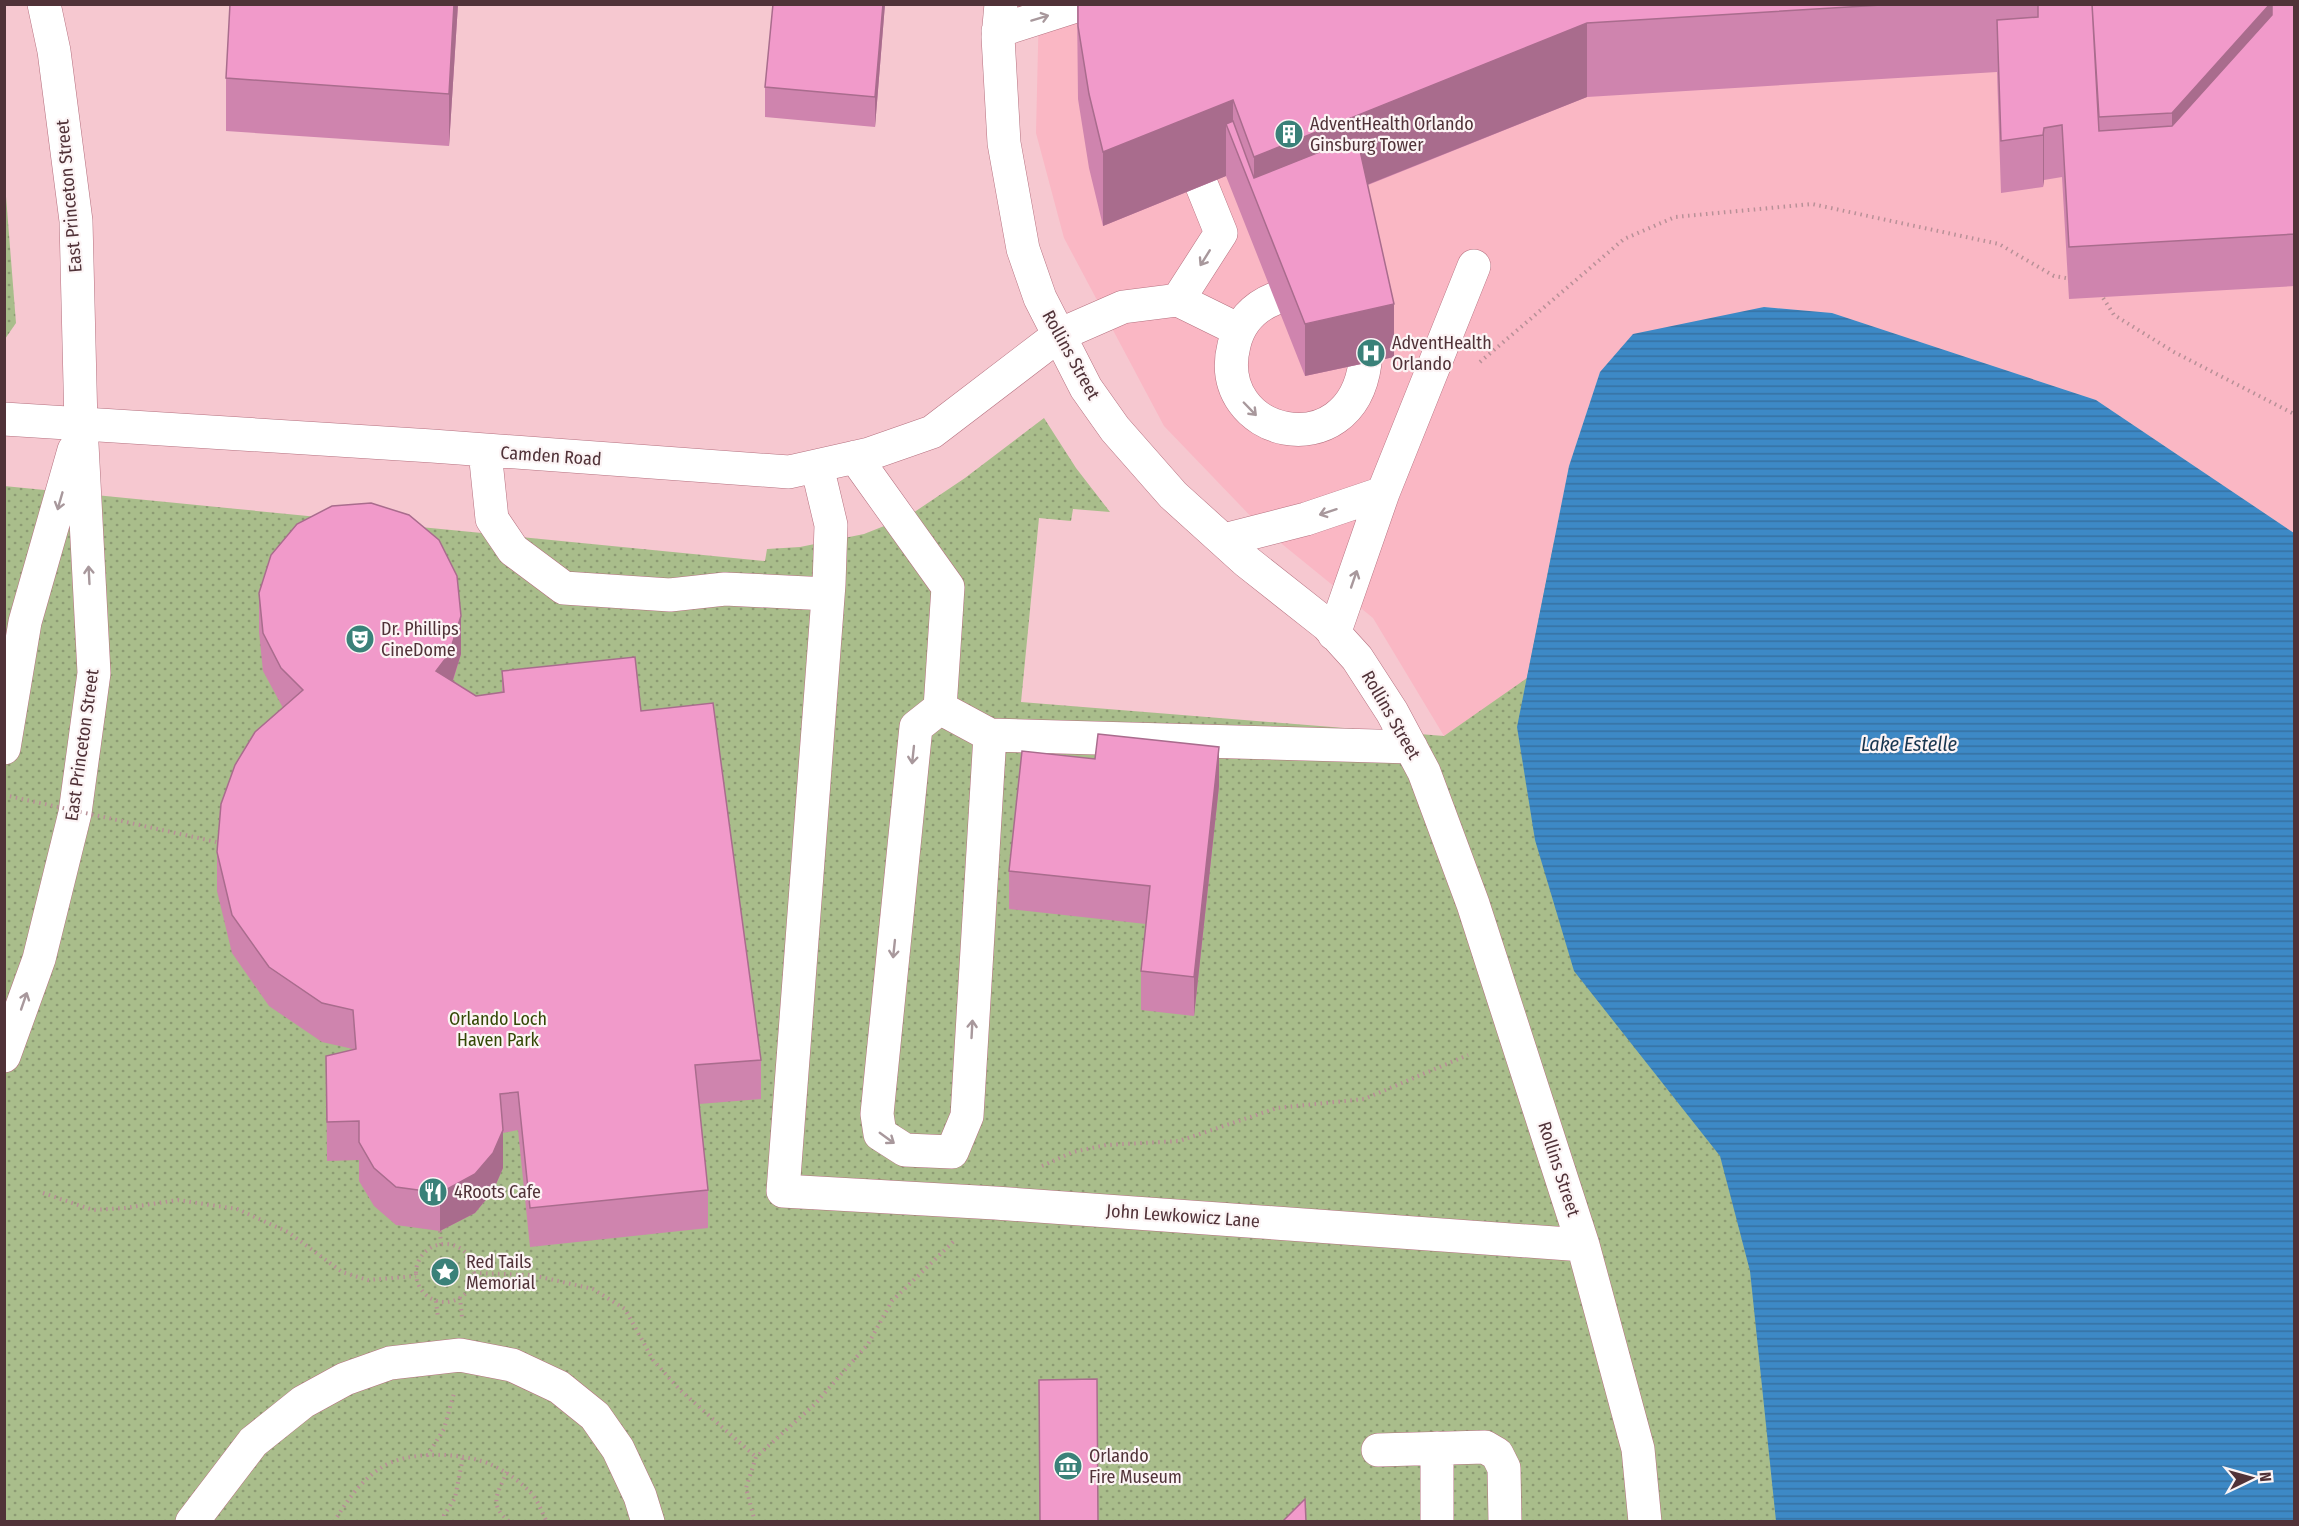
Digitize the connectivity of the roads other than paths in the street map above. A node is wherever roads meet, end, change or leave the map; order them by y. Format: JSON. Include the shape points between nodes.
{"nodes":[{"id":1,"x":44,"y":4,"type":"edge"},
{"id":2,"x":1082,"y":4,"type":"edge"},
{"id":3,"x":999,"y":18,"type":"edge"},
{"id":4,"x":1202,"y":186,"type":"edge"},
{"id":5,"x":1474,"y":266,"type":"dead end"},
{"id":6,"x":1274,"y":299,"type":"edge"},
{"id":7,"x":1178,"y":300,"type":"junction"},
{"id":8,"x":1239,"y":330,"type":"junction"},
{"id":9,"x":1059,"y":335,"type":"junction"},
{"id":10,"x":1365,"y":363,"type":"edge"},
{"id":11,"x":4,"y":419,"type":"edge"},
{"id":12,"x":81,"y":425,"type":"junction"},
{"id":13,"x":485,"y":452,"type":"junction"},
{"id":14,"x":855,"y":457,"type":"junction"},
{"id":15,"x":817,"y":466,"type":"junction"},
{"id":16,"x":1383,"y":493,"type":"junction"},
{"id":17,"x":1224,"y":540,"type":"junction"},
{"id":18,"x":828,"y":594,"type":"junction"},
{"id":19,"x":1334,"y":634,"type":"junction"},
{"id":20,"x":940,"y":708,"type":"junction"},
{"id":21,"x":990,"y":735,"type":"junction"},
{"id":22,"x":1411,"y":747,"type":"junction"},
{"id":23,"x":4,"y":748,"type":"edge"},
{"id":24,"x":4,"y":1056,"type":"edge"},
{"id":25,"x":1583,"y":1245,"type":"junction"},
{"id":26,"x":1437,"y":1448,"type":"junction"},
{"id":27,"x":1378,"y":1450,"type":"dead end"},
{"id":28,"x":192,"y":1521,"type":"edge"},
{"id":29,"x":648,"y":1521,"type":"edge"},
{"id":30,"x":1437,"y":1521,"type":"edge"},
{"id":31,"x":1505,"y":1521,"type":"edge"},
{"id":32,"x":1645,"y":1521,"type":"edge"}],
"edges":[{"from":1,"to":12,"type":"street","name":"East Princeton Street","via":[[54,51],[76,221]]},
{"from":3,"to":2,"type":"street","one_way":true},
{"from":3,"to":9,"type":"street","name":"Rollins Street","via":[[1004,143],[1023,249],[1040,298]]},
{"from":4,"to":7,"type":"street","one_way":true,"via":[[1221,233]]},
{"from":5,"to":16,"type":"street"},
{"from":6,"to":8,"type":"street","via":[[1247,317]]},
{"from":7,"to":8,"type":"street"},
{"from":7,"to":9,"type":"street","name":"Camden Road","via":[[1123,307]]},
{"from":8,"to":10,"type":"street","one_way":true,"via":[[1231,357],[1232,379],[1241,399],[1255,415],[1275,426],[1296,430],[1318,427],[1338,417],[1353,400]]},
{"from":9,"to":14,"type":"street","name":"Camden Road","via":[[932,432]]},
{"from":9,"to":17,"type":"street","name":"Rollins Street","via":[[1086,388],[1115,429],[1173,495]]},
{"from":11,"to":12,"type":"street","name":"Camden Road"},
{"from":12,"to":13,"type":"street","name":"Camden Road"},
{"from":12,"to":23,"type":"street","name":"East Princeton Street","one_way":true,"via":[[25,622]]},
{"from":24,"to":12,"type":"street","name":"East Princeton Street","one_way":true,"via":[[39,959],[75,813],[94,673]]},
{"from":13,"to":15,"type":"street","name":"Camden Road","via":[[789,472]]},
{"from":13,"to":18,"type":"street","via":[[492,519],[513,550],[564,588],[670,595],[725,589]]},
{"from":14,"to":15,"type":"street","name":"Camden Road"},
{"from":14,"to":20,"type":"street","via":[[948,586]]},
{"from":15,"to":18,"type":"street","via":[[831,525]]},
{"from":16,"to":17,"type":"street","one_way":true,"via":[[1306,519]]},
{"from":19,"to":16,"type":"street","one_way":true},
{"from":17,"to":19,"type":"street","name":"Rollins Street"},
{"from":18,"to":25,"type":"street","name":"John Lewkowicz Lane","via":[[783,1191]]},
{"from":19,"to":22,"type":"street","name":"Rollins Street","via":[[1358,658]]},
{"from":20,"to":21,"type":"street"},
{"from":20,"to":21,"type":"street","one_way":true,"via":[[916,727],[877,1114],[880,1134],[905,1150],[952,1152],[967,1116]]},
{"from":21,"to":22,"type":"street"},
{"from":22,"to":25,"type":"street","name":"Rollins Street","via":[[1473,904]]},
{"from":25,"to":32,"type":"street","name":"Rollins Street","via":[[1638,1449]]},
{"from":26,"to":27,"type":"street"},
{"from":26,"to":30,"type":"street"},
{"from":26,"to":31,"type":"street","via":[[1485,1447],[1497,1454],[1504,1468]]},
{"from":28,"to":29,"type":"street","via":[[253,1442],[303,1402],[345,1379],[390,1362],[460,1354],[512,1365],[559,1387],[595,1416],[618,1449]]}]}
